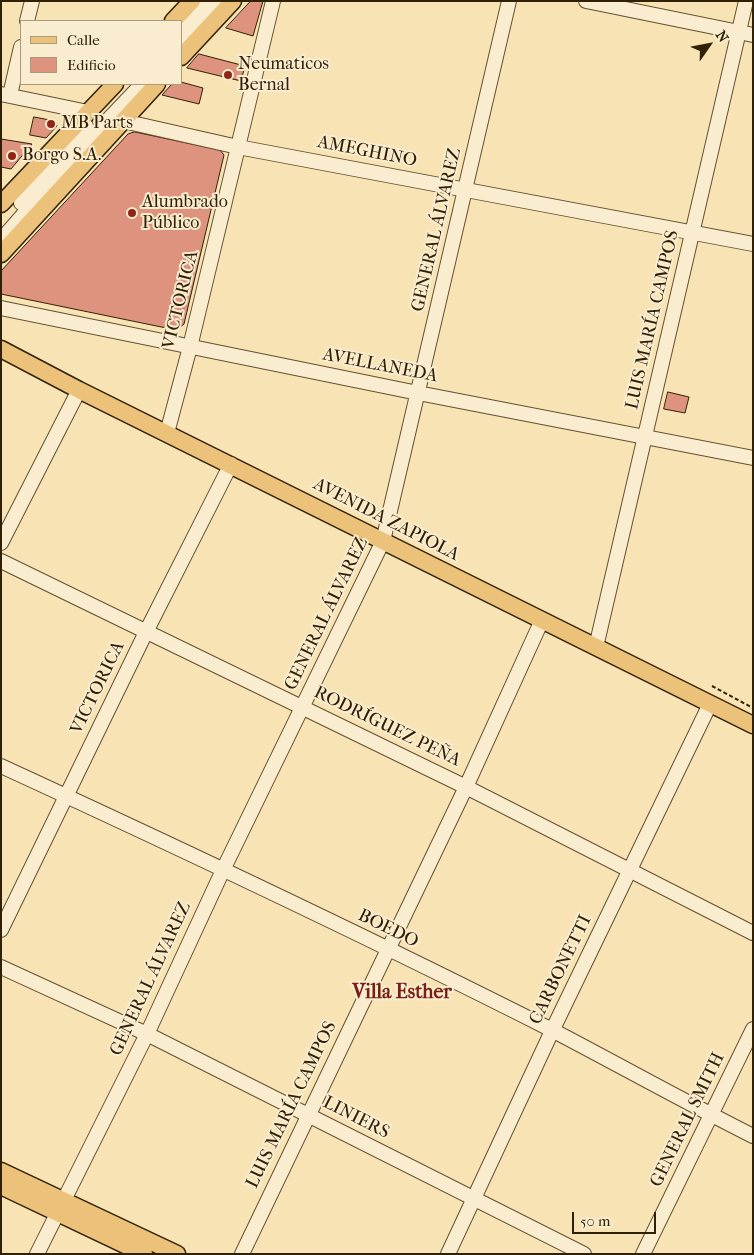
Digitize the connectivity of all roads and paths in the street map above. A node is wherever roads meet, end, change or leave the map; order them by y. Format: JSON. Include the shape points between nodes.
{"nodes":[{"id":1,"x":32,"y":1,"type":"edge"},
{"id":2,"x":192,"y":1,"type":"edge"},
{"id":3,"x":203,"y":1,"type":"edge"},
{"id":4,"x":218,"y":1,"type":"edge"},
{"id":5,"x":233,"y":1,"type":"edge"},
{"id":6,"x":273,"y":1,"type":"edge"},
{"id":7,"x":509,"y":1,"type":"edge"},
{"id":8,"x":586,"y":1,"type":"edge"},
{"id":9,"x":746,"y":1,"type":"edge"},
{"id":10,"x":27,"y":20,"type":"edge"},
{"id":11,"x":174,"y":20,"type":"edge"},
{"id":12,"x":182,"y":23,"type":"edge"},
{"id":13,"x":738,"y":32,"type":"junction"},
{"id":14,"x":753,"y":35,"type":"edge"},
{"id":15,"x":182,"y":40,"type":"edge"},
{"id":16,"x":20,"y":50,"type":"edge"},
{"id":17,"x":182,"y":57,"type":"edge"},
{"id":18,"x":114,"y":85,"type":"edge"},
{"id":19,"x":124,"y":85,"type":"edge"},
{"id":20,"x":141,"y":85,"type":"edge"},
{"id":21,"x":156,"y":85,"type":"edge"},
{"id":22,"x":6,"y":95,"type":"edge"},
{"id":23,"x":88,"y":112,"type":"junction"},
{"id":24,"x":123,"y":121,"type":"junction"},
{"id":25,"x":238,"y":147,"type":"junction"},
{"id":26,"x":466,"y":190,"type":"junction"},
{"id":27,"x":1,"y":204,"type":"edge"},
{"id":28,"x":1,"y":227,"type":"edge"},
{"id":29,"x":693,"y":232,"type":"junction"},
{"id":30,"x":1,"y":240,"type":"edge"},
{"id":31,"x":753,"y":244,"type":"edge"},
{"id":32,"x":1,"y":254,"type":"edge"},
{"id":33,"x":1,"y":308,"type":"edge"},
{"id":34,"x":190,"y":347,"type":"junction"},
{"id":35,"x":1,"y":349,"type":"edge"},
{"id":36,"x":79,"y":390,"type":"junction"},
{"id":37,"x":418,"y":393,"type":"junction"},
{"id":38,"x":167,"y":433,"type":"junction"},
{"id":39,"x":645,"y":437,"type":"junction"},
{"id":40,"x":753,"y":458,"type":"edge"},
{"id":41,"x":231,"y":464,"type":"junction"},
{"id":42,"x":383,"y":541,"type":"junction"},
{"id":43,"x":1,"y":543,"type":"edge"},
{"id":44,"x":1,"y":561,"type":"edge"},
{"id":45,"x":542,"y":620,"type":"junction"},
{"id":46,"x":146,"y":632,"type":"junction"},
{"id":47,"x":596,"y":647,"type":"junction"},
{"id":48,"x":712,"y":686,"type":"dead end"},
{"id":49,"x":710,"y":704,"type":"junction"},
{"id":50,"x":303,"y":707,"type":"junction"},
{"id":51,"x":753,"y":708,"type":"edge"},
{"id":52,"x":753,"y":725,"type":"edge"},
{"id":53,"x":1,"y":766,"type":"edge"},
{"id":54,"x":466,"y":787,"type":"junction"},
{"id":55,"x":67,"y":796,"type":"junction"},
{"id":56,"x":223,"y":870,"type":"junction"},
{"id":57,"x":631,"y":870,"type":"junction"},
{"id":58,"x":1,"y":930,"type":"edge"},
{"id":59,"x":753,"y":933,"type":"edge"},
{"id":60,"x":388,"y":949,"type":"junction"},
{"id":61,"x":1,"y":967,"type":"edge"},
{"id":62,"x":753,"y":1029,"type":"edge"},
{"id":63,"x":552,"y":1031,"type":"junction"},
{"id":64,"x":147,"y":1034,"type":"junction"},
{"id":65,"x":308,"y":1114,"type":"junction"},
{"id":66,"x":711,"y":1115,"type":"junction"},
{"id":67,"x":753,"y":1136,"type":"edge"},
{"id":68,"x":1,"y":1171,"type":"edge"},
{"id":69,"x":1,"y":1186,"type":"edge"},
{"id":70,"x":474,"y":1198,"type":"junction"},
{"id":71,"x":61,"y":1208,"type":"junction"},
{"id":72,"x":38,"y":1254,"type":"edge"},
{"id":73,"x":144,"y":1254,"type":"edge"},
{"id":74,"x":177,"y":1254,"type":"edge"},
{"id":75,"x":242,"y":1254,"type":"edge"},
{"id":76,"x":448,"y":1254,"type":"edge"},
{"id":77,"x":584,"y":1254,"type":"edge"},
{"id":78,"x":643,"y":1254,"type":"edge"}],
"edges":[{"from":1,"to":10,"type":"street"},
{"from":2,"to":11,"type":"main road"},
{"from":3,"to":12,"type":"street"},
{"from":4,"to":15,"type":"street"},
{"from":5,"to":17,"type":"main road"},
{"from":6,"to":25,"type":"street","name":"VICTORICA"},
{"from":7,"to":26,"type":"street","name":"GENERAL ÁLVAREZ"},
{"from":8,"to":13,"type":"street"},
{"from":9,"to":13,"type":"street","name":"LUIS MARÍA CAMPOS"},
{"from":13,"to":14,"type":"street"},
{"from":13,"to":29,"type":"street","name":"LUIS MARÍA CAMPOS"},
{"from":16,"to":22,"type":"street"},
{"from":18,"to":23,"type":"main road"},
{"from":19,"to":28,"type":"street","via":[[37,180]]},
{"from":20,"to":30,"type":"street","via":[[46,186]]},
{"from":21,"to":24,"type":"main road"},
{"from":22,"to":23,"type":"street"},
{"from":23,"to":27,"type":"main road"},
{"from":24,"to":25,"type":"street","name":"AMEGHINO"},
{"from":24,"to":32,"type":"main road"},
{"from":25,"to":26,"type":"street","name":"AMEGHINO"},
{"from":25,"to":34,"type":"street","name":"VICTORICA"},
{"from":26,"to":29,"type":"street","name":"AMEGHINO"},
{"from":26,"to":37,"type":"street","name":"GENERAL ÁLVAREZ"},
{"from":29,"to":31,"type":"street","name":"AMEGHINO"},
{"from":29,"to":39,"type":"street","name":"LUIS MARÍA CAMPOS"},
{"from":33,"to":34,"type":"street","name":"AVELLANEDA"},
{"from":34,"to":37,"type":"street","name":"AVELLANEDA"},
{"from":34,"to":38,"type":"street","name":"VICTORICA"},
{"from":35,"to":36,"type":"main road","name":"AVENIDA ZAPIOLA"},
{"from":36,"to":38,"type":"main road","name":"AVENIDA ZAPIOLA"},
{"from":36,"to":43,"type":"street"},
{"from":37,"to":39,"type":"street","name":"AVELLANEDA"},
{"from":37,"to":42,"type":"street","name":"GENERAL ÁLVAREZ"},
{"from":38,"to":41,"type":"main road","name":"AVENIDA ZAPIOLA"},
{"from":39,"to":40,"type":"street","name":"AVELLANEDA"},
{"from":39,"to":47,"type":"street","name":"LUIS MARÍA CAMPOS"},
{"from":41,"to":42,"type":"main road","name":"AVENIDA ZAPIOLA"},
{"from":41,"to":46,"type":"street","name":"VICTORICA"},
{"from":42,"to":45,"type":"main road","name":"AVENIDA ZAPIOLA"},
{"from":42,"to":50,"type":"street","name":"GENERAL ÁLVAREZ"},
{"from":44,"to":46,"type":"street","name":"RODRÍGUEZ PEÑA"},
{"from":45,"to":47,"type":"main road","name":"AVENIDA ZAPIOLA"},
{"from":45,"to":54,"type":"street","name":"LUIS MARÍA CAMPOS"},
{"from":46,"to":50,"type":"street","name":"RODRÍGUEZ PEÑA"},
{"from":46,"to":55,"type":"street","name":"VICTORICA"},
{"from":47,"to":49,"type":"main road","name":"AVENIDA ZAPIOLA"},
{"from":48,"to":51,"type":"path"},
{"from":49,"to":52,"type":"main road","name":"AVENIDA ZAPIOLA"},
{"from":49,"to":57,"type":"street","name":"CARBONETTI"},
{"from":50,"to":54,"type":"street","name":"RODRÍGUEZ PEÑA"},
{"from":50,"to":56,"type":"street","name":"GENERAL ÁLVAREZ"},
{"from":53,"to":55,"type":"street","name":"BOEDO"},
{"from":54,"to":57,"type":"street","name":"RODRÍGUEZ PEÑA"},
{"from":54,"to":60,"type":"street","name":"LUIS MARÍA CAMPOS"},
{"from":55,"to":56,"type":"street","name":"BOEDO"},
{"from":55,"to":58,"type":"street","name":"VICTORICA"},
{"from":56,"to":60,"type":"street","name":"BOEDO"},
{"from":56,"to":64,"type":"street","name":"GENERAL ÁLVAREZ"},
{"from":57,"to":59,"type":"street","name":"RODRÍGUEZ PEÑA"},
{"from":57,"to":63,"type":"street","name":"CARBONETTI"},
{"from":60,"to":63,"type":"street","name":"BOEDO"},
{"from":60,"to":65,"type":"street","name":"LUIS MARÍA CAMPOS"},
{"from":61,"to":64,"type":"street","name":"LINIERS"},
{"from":62,"to":66,"type":"street","name":"GENERAL SMITH"},
{"from":63,"to":66,"type":"street","name":"BOEDO"},
{"from":63,"to":70,"type":"street","name":"CARBONETTI"},
{"from":64,"to":65,"type":"street","name":"LINIERS"},
{"from":64,"to":71,"type":"street","name":"GENERAL ÁLVAREZ"},
{"from":65,"to":70,"type":"street","name":"LINIERS"},
{"from":65,"to":75,"type":"street","name":"LUIS MARÍA CAMPOS"},
{"from":66,"to":67,"type":"street","name":"BOEDO"},
{"from":66,"to":78,"type":"street","name":"GENERAL SMITH"},
{"from":68,"to":71,"type":"main road"},
{"from":69,"to":71,"type":"main road"},
{"from":70,"to":76,"type":"street","name":"CARBONETTI"},
{"from":70,"to":77,"type":"street","name":"LINIERS"},
{"from":71,"to":72,"type":"street","name":"GENERAL ÁLVAREZ"},
{"from":71,"to":73,"type":"main road"},
{"from":71,"to":74,"type":"main road"}]}
